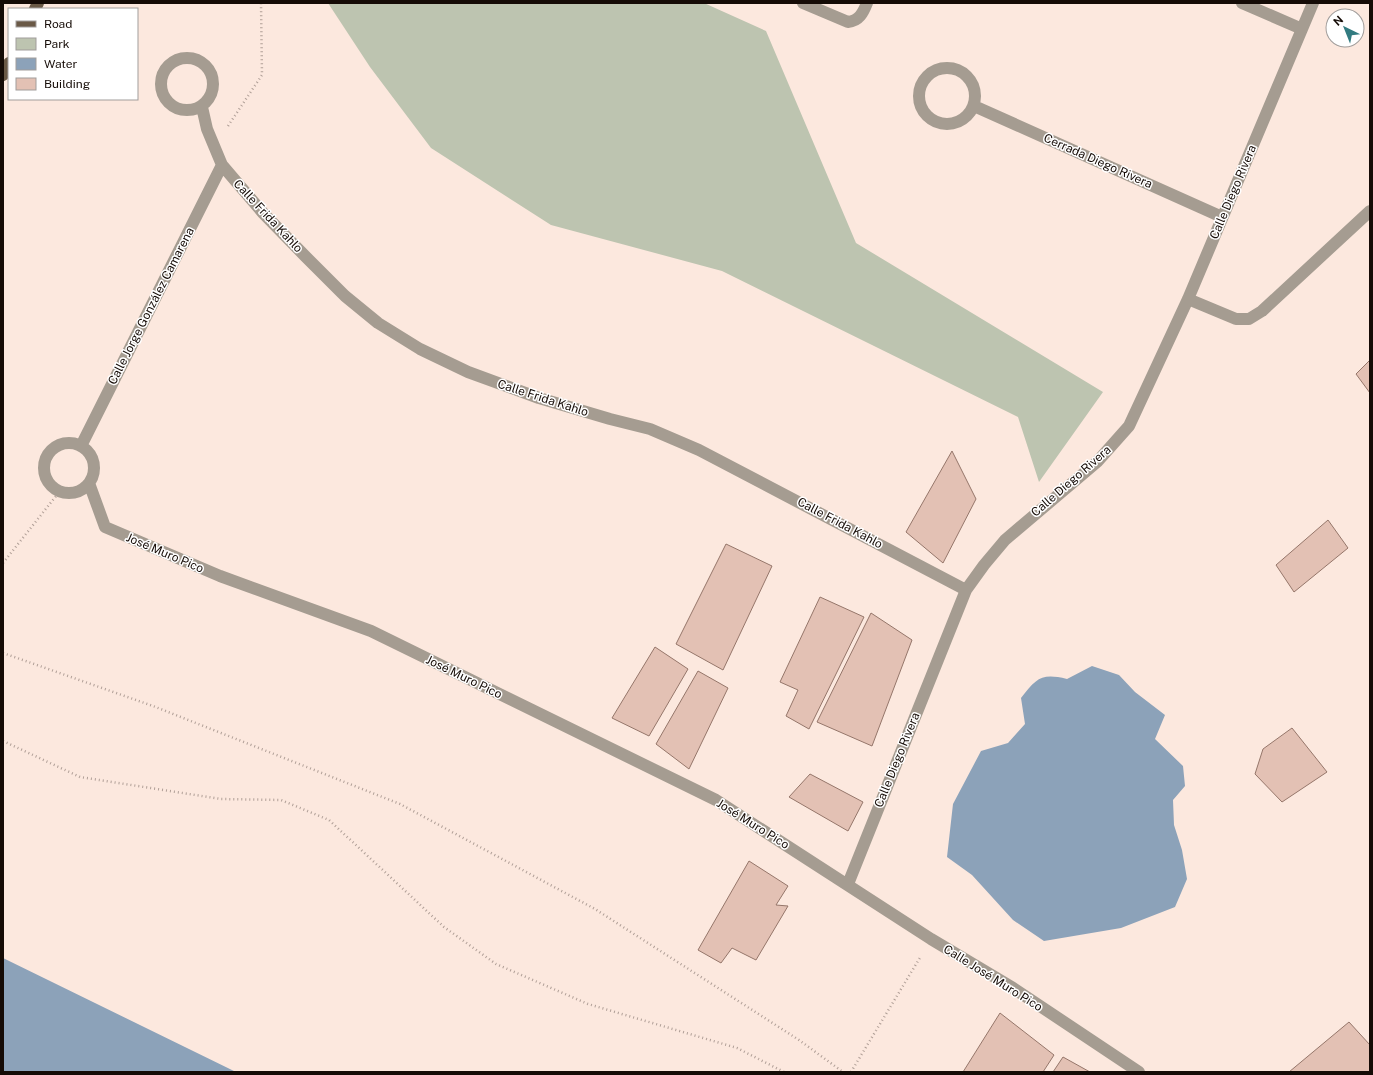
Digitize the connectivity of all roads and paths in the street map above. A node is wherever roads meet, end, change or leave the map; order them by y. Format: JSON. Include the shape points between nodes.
{"nodes":[{"id":1,"x":261,"y":3,"type":"edge"},
{"id":2,"x":803,"y":3,"type":"edge"},
{"id":3,"x":866,"y":3,"type":"edge"},
{"id":4,"x":1242,"y":3,"type":"edge"},
{"id":5,"x":1313,"y":3,"type":"edge"},
{"id":6,"x":1302,"y":29,"type":"junction"},
{"id":7,"x":8,"y":64,"type":"edge"},
{"id":8,"x":8,"y":74,"type":"edge"},
{"id":9,"x":3,"y":75,"type":"edge"},
{"id":10,"x":3,"y":85,"type":"edge"},
{"id":11,"x":202,"y":106,"type":"junction"},
{"id":12,"x":974,"y":106,"type":"junction"},
{"id":13,"x":212,"y":143,"type":"junction"},
{"id":14,"x":222,"y":165,"type":"junction"},
{"id":15,"x":1370,"y":211,"type":"edge"},
{"id":16,"x":1222,"y":217,"type":"junction"},
{"id":17,"x":1188,"y":299,"type":"junction"},
{"id":18,"x":81,"y":446,"type":"junction"},
{"id":19,"x":89,"y":483,"type":"junction"},
{"id":20,"x":60,"y":491,"type":"junction"},
{"id":21,"x":3,"y":563,"type":"edge"},
{"id":22,"x":966,"y":590,"type":"junction"},
{"id":23,"x":3,"y":653,"type":"edge"},
{"id":24,"x":3,"y":741,"type":"edge"},
{"id":25,"x":848,"y":884,"type":"junction"},
{"id":26,"x":931,"y":939,"type":"junction"},
{"id":27,"x":784,"y":1072,"type":"edge"},
{"id":28,"x":843,"y":1072,"type":"edge"},
{"id":29,"x":851,"y":1072,"type":"edge"},
{"id":30,"x":1139,"y":1072,"type":"edge"}],
"edges":[{"from":1,"to":13,"type":"path","via":[[262,75],[216,143]]},
{"from":2,"to":3,"type":"street","via":[[848,22],[860,17]]},
{"from":4,"to":6,"type":"street"},
{"from":5,"to":6,"type":"street","name":"Calle Diego Rivera"},
{"from":6,"to":16,"type":"street","name":"Calle Diego Rivera"},
{"from":7,"to":9,"type":"main road"},
{"from":8,"to":10,"type":"main road"},
{"from":11,"to":11,"type":"street","via":[[212,94],[214,85],[213,76],[208,68],[201,62],[188,58],[171,64],[161,79],[165,99],[175,108],[184,110]]},
{"from":11,"to":13,"type":"street","name":"Calle Frida Kahlo"},
{"from":12,"to":12,"type":"street","via":[[972,83],[966,75],[957,70],[948,68],[933,71],[925,77],[920,86],[918,100],[921,109],[935,123],[945,125],[961,121]]},
{"from":12,"to":16,"type":"street","name":"Cerrada Diego Rivera"},
{"from":13,"to":14,"type":"street","name":"Calle Frida Kahlo"},
{"from":14,"to":18,"type":"street","name":"Calle Jorge González Camarena"},
{"from":14,"to":22,"type":"street","name":"Calle Frida Kahlo","via":[[263,213],[345,296],[378,323],[420,349],[468,372],[532,395],[650,429],[699,450]]},
{"from":15,"to":17,"type":"street","via":[[1262,311],[1249,319],[1236,319]]},
{"from":16,"to":17,"type":"street","name":"Calle Diego Rivera"},
{"from":17,"to":22,"type":"street","name":"Calle Diego Rivera","via":[[1128,426],[1097,462],[1005,540]]},
{"from":18,"to":19,"type":"street","via":[[93,459],[94,468]]},
{"from":18,"to":20,"type":"street","via":[[64,443],[51,450],[46,458],[46,480]]},
{"from":19,"to":20,"type":"street","via":[[77,492]]},
{"from":19,"to":25,"type":"street","name":"José Muro Pico","via":[[104,527],[220,576],[370,631],[716,800]]},
{"from":20,"to":21,"type":"path"},
{"from":22,"to":25,"type":"street","name":"Calle Diego Rivera"},
{"from":23,"to":28,"type":"path","via":[[153,706],[400,804],[595,909],[799,1040]]},
{"from":24,"to":27,"type":"path","via":[[80,777],[221,799],[281,800],[329,820],[444,927],[496,964],[588,1004],[737,1048]]},
{"from":25,"to":26,"type":"street","name":"Calle José Muro Pico"},
{"from":26,"to":29,"type":"path"},
{"from":26,"to":30,"type":"street","name":"Calle José Muro Pico","via":[[1013,988]]}]}
